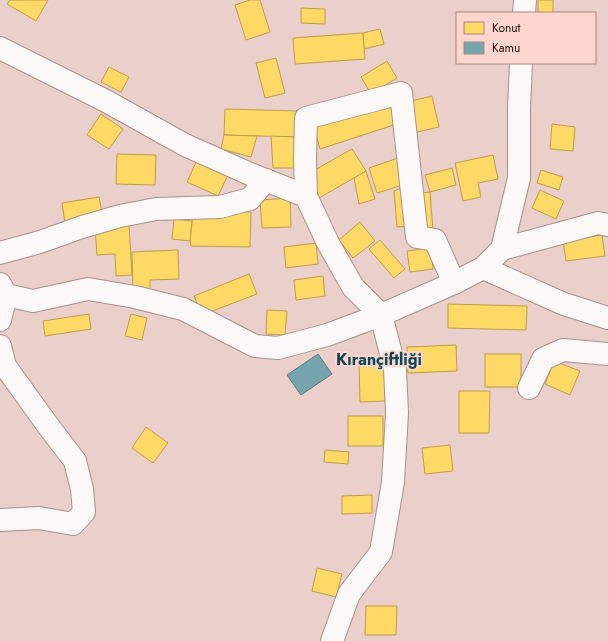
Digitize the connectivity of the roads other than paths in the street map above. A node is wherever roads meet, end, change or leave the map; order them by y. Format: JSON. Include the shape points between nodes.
{"nodes":[{"id":1,"x":525,"y":0,"type":"edge"},
{"id":2,"x":524,"y":12,"type":"edge"},
{"id":3,"x":0,"y":48,"type":"edge"},
{"id":4,"x":521,"y":64,"type":"edge"},
{"id":5,"x":266,"y":180,"type":"junction"},
{"id":6,"x":306,"y":196,"type":"junction"},
{"id":7,"x":608,"y":225,"type":"edge"},
{"id":8,"x":502,"y":250,"type":"junction"},
{"id":9,"x":0,"y":253,"type":"edge"},
{"id":10,"x":483,"y":268,"type":"junction"},
{"id":11,"x":454,"y":282,"type":"junction"},
{"id":12,"x":3,"y":289,"type":"edge"},
{"id":13,"x":381,"y":315,"type":"junction"},
{"id":14,"x":608,"y":318,"type":"edge"},
{"id":15,"x":0,"y":320,"type":"edge"},
{"id":16,"x":0,"y":346,"type":"edge"},
{"id":17,"x":608,"y":354,"type":"edge"},
{"id":18,"x":530,"y":388,"type":"dead end"},
{"id":19,"x":0,"y":520,"type":"edge"},
{"id":20,"x":332,"y":641,"type":"edge"}],
"edges":[{"from":1,"to":2,"type":"street"},
{"from":3,"to":5,"type":"street","via":[[106,101],[185,145]]},
{"from":4,"to":8,"type":"street","via":[[519,178]]},
{"from":5,"to":6,"type":"street"},
{"from":5,"to":9,"type":"street","via":[[250,199],[220,207],[156,209],[120,216]]},
{"from":6,"to":11,"type":"street","via":[[306,118],[402,93],[417,237],[435,240]]},
{"from":6,"to":13,"type":"street","via":[[328,243],[353,287]]},
{"from":7,"to":8,"type":"street","via":[[598,224]]},
{"from":8,"to":10,"type":"street"},
{"from":10,"to":11,"type":"street"},
{"from":10,"to":14,"type":"street","via":[[564,304]]},
{"from":11,"to":13,"type":"street"},
{"from":12,"to":13,"type":"street","via":[[33,301],[88,289],[135,296],[182,309],[255,346],[278,348],[327,335]]},
{"from":12,"to":15,"type":"street"},
{"from":13,"to":20,"type":"street","via":[[396,369],[393,482],[381,552],[350,594]]},
{"from":16,"to":19,"type":"street","via":[[5,366],[75,461],[82,489],[84,512],[72,524],[39,518]]},
{"from":17,"to":18,"type":"street","via":[[563,350],[543,359]]}]}
